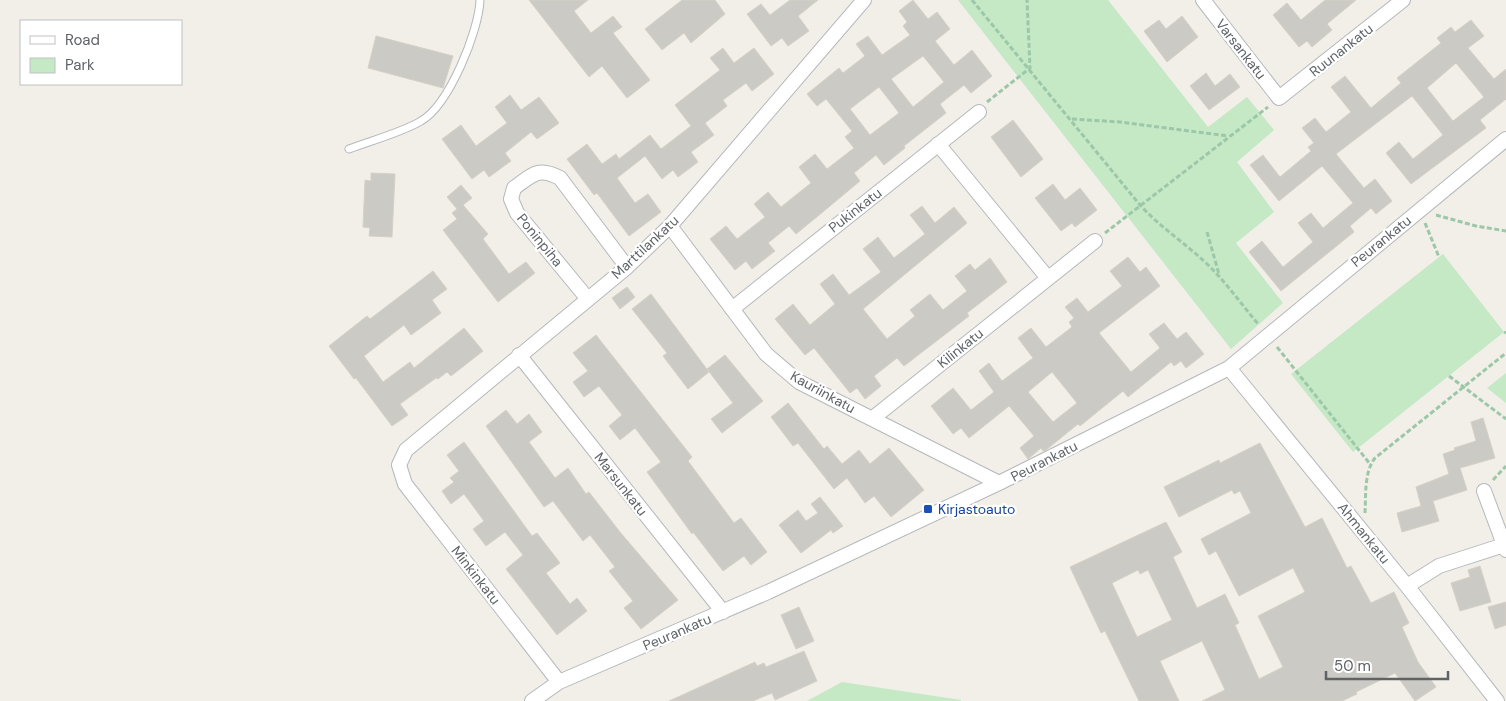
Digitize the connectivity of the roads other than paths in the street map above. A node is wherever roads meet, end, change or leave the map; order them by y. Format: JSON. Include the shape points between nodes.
{"nodes":[{"id":1,"x":480,"y":0,"type":"edge"},
{"id":2,"x":864,"y":0,"type":"edge"},
{"id":3,"x":1203,"y":0,"type":"edge"},
{"id":4,"x":1403,"y":0,"type":"edge"},
{"id":5,"x":1279,"y":98,"type":"joint"},
{"id":6,"x":979,"y":112,"type":"road end"},
{"id":7,"x":1506,"y":139,"type":"edge"},
{"id":8,"x":938,"y":144,"type":"junction"},
{"id":9,"x":350,"y":149,"type":"dead end"},
{"id":10,"x":670,"y":226,"type":"junction"},
{"id":11,"x":1094,"y":241,"type":"road end"},
{"id":12,"x":627,"y":267,"type":"junction"},
{"id":13,"x":1047,"y":278,"type":"junction"},
{"id":14,"x":587,"y":298,"type":"junction"},
{"id":15,"x":732,"y":309,"type":"junction"},
{"id":16,"x":519,"y":356,"type":"junction"},
{"id":17,"x":1229,"y":368,"type":"junction"},
{"id":18,"x":873,"y":418,"type":"junction"},
{"id":19,"x":399,"y":464,"type":"joint"},
{"id":20,"x":999,"y":483,"type":"junction"},
{"id":21,"x":1484,"y":490,"type":"road end"},
{"id":22,"x":1505,"y":548,"type":"edge"},
{"id":23,"x":1407,"y":586,"type":"junction"},
{"id":24,"x":723,"y":612,"type":"junction"},
{"id":25,"x":559,"y":682,"type":"junction"},
{"id":26,"x":532,"y":701,"type":"edge"},
{"id":27,"x":1498,"y":701,"type":"edge"}],
"edges":[{"from":1,"to":9,"type":"lane","via":[[479,14],[452,85],[441,104],[422,121]]},
{"from":2,"to":10,"type":"street","name":"Marttilankatu"},
{"from":3,"to":5,"type":"street","name":"Varsankatu"},
{"from":4,"to":5,"type":"street","name":"Ruunankatu"},
{"from":6,"to":8,"type":"street","name":"Pukinkatu"},
{"from":7,"to":17,"type":"street","name":"Peurankatu"},
{"from":8,"to":13,"type":"street"},
{"from":8,"to":15,"type":"street","name":"Pukinkatu"},
{"from":10,"to":12,"type":"street","name":"Marttilankatu"},
{"from":10,"to":15,"type":"street","name":"Kauriinkatu"},
{"from":11,"to":13,"type":"street","name":"Kilinkatu"},
{"from":12,"to":14,"type":"street","name":"Marttilankatu"},
{"from":12,"to":14,"type":"street","name":"Poninpiha","via":[[560,178],[547,171],[534,173],[514,188],[511,199],[517,213]]},
{"from":13,"to":18,"type":"street","name":"Kilinkatu"},
{"from":14,"to":16,"type":"street","name":"Marttilankatu"},
{"from":15,"to":18,"type":"street","name":"Kauriinkatu","via":[[766,354],[799,382]]},
{"from":16,"to":19,"type":"street","name":"Marttilankatu","via":[[406,450]]},
{"from":16,"to":24,"type":"street","name":"Marsunkatu"},
{"from":17,"to":20,"type":"street","name":"Peurankatu"},
{"from":17,"to":23,"type":"street","name":"Ahmankatu"},
{"from":18,"to":20,"type":"street","name":"Kauriinkatu"},
{"from":19,"to":25,"type":"street","name":"Minkinkatu","via":[[405,484]]},
{"from":20,"to":24,"type":"street","name":"Peurankatu"},
{"from":21,"to":22,"type":"street"},
{"from":22,"to":23,"type":"street","via":[[1439,566]]},
{"from":23,"to":27,"type":"street","name":"Ahmankatu"},
{"from":24,"to":25,"type":"street","name":"Peurankatu"},
{"from":25,"to":26,"type":"street","name":"Peurankatu"}]}
